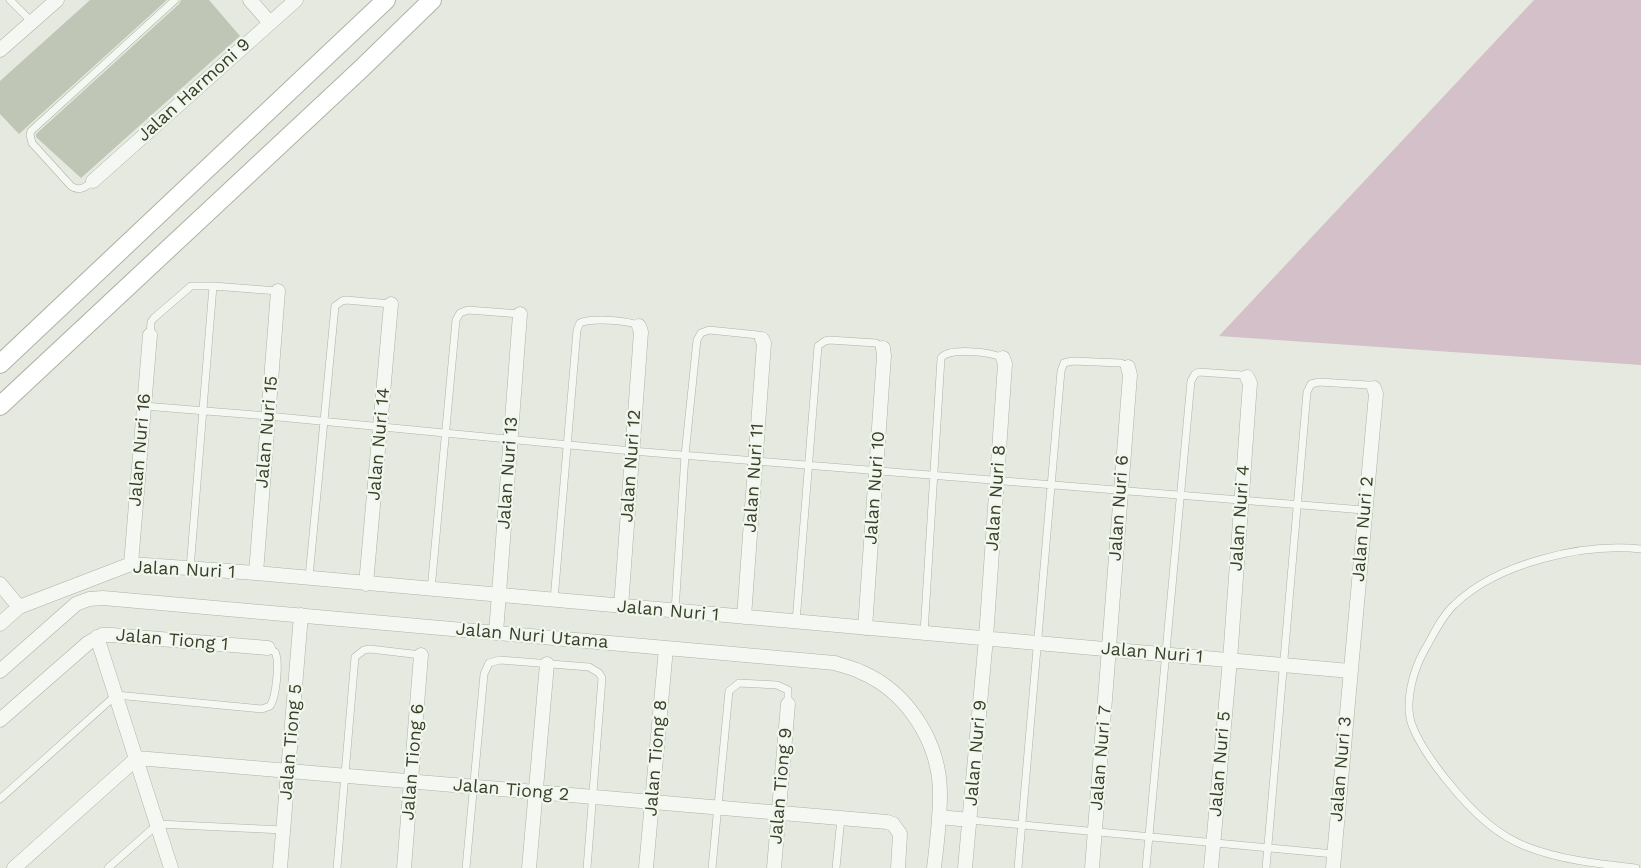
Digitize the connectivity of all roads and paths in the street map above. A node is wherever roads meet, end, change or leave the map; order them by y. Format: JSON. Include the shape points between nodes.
{"nodes":[{"id":1,"x":10,"y":0,"type":"edge"},
{"id":2,"x":57,"y":0,"type":"edge"},
{"id":3,"x":175,"y":0,"type":"edge"},
{"id":4,"x":250,"y":0,"type":"edge"},
{"id":5,"x":296,"y":0,"type":"edge"},
{"id":6,"x":386,"y":0,"type":"edge"},
{"id":7,"x":432,"y":0,"type":"edge"},
{"id":8,"x":32,"y":22,"type":"junction"},
{"id":9,"x":270,"y":23,"type":"junction"},
{"id":10,"x":0,"y":50,"type":"edge"},
{"id":11,"x":93,"y":181,"type":"joint"},
{"id":12,"x":213,"y":286,"type":"junction"},
{"id":13,"x":278,"y":291,"type":"joint"},
{"id":14,"x":391,"y":304,"type":"joint"},
{"id":15,"x":520,"y":314,"type":"joint"},
{"id":16,"x":639,"y":326,"type":"joint"},
{"id":17,"x":150,"y":335,"type":"joint"},
{"id":18,"x":762,"y":339,"type":"joint"},
{"id":19,"x":883,"y":348,"type":"joint"},
{"id":20,"x":1002,"y":358,"type":"joint"},
{"id":21,"x":0,"y":364,"type":"edge"},
{"id":22,"x":1128,"y":367,"type":"joint"},
{"id":23,"x":1247,"y":378,"type":"joint"},
{"id":24,"x":1374,"y":388,"type":"joint"},
{"id":25,"x":0,"y":406,"type":"edge"},
{"id":26,"x":144,"y":406,"type":"junction"},
{"id":27,"x":203,"y":411,"type":"junction"},
{"id":28,"x":268,"y":416,"type":"junction"},
{"id":29,"x":323,"y":422,"type":"junction"},
{"id":30,"x":381,"y":428,"type":"junction"},
{"id":31,"x":446,"y":433,"type":"junction"},
{"id":32,"x":510,"y":439,"type":"junction"},
{"id":33,"x":567,"y":444,"type":"junction"},
{"id":34,"x":632,"y":451,"type":"junction"},
{"id":35,"x":686,"y":455,"type":"junction"},
{"id":36,"x":755,"y":461,"type":"junction"},
{"id":37,"x":808,"y":465,"type":"junction"},
{"id":38,"x":876,"y":470,"type":"junction"},
{"id":39,"x":934,"y":475,"type":"junction"},
{"id":40,"x":997,"y":480,"type":"junction"},
{"id":41,"x":1051,"y":484,"type":"junction"},
{"id":42,"x":1120,"y":490,"type":"junction"},
{"id":43,"x":1180,"y":495,"type":"junction"},
{"id":44,"x":1240,"y":500,"type":"junction"},
{"id":45,"x":1297,"y":504,"type":"junction"},
{"id":46,"x":1364,"y":510,"type":"junction"},
{"id":47,"x":1641,"y":549,"type":"edge"},
{"id":48,"x":131,"y":564,"type":"junction"},
{"id":49,"x":190,"y":569,"type":"junction"},
{"id":50,"x":256,"y":573,"type":"junction"},
{"id":51,"x":309,"y":579,"type":"junction"},
{"id":52,"x":0,"y":584,"type":"edge"},
{"id":53,"x":366,"y":584,"type":"junction"},
{"id":54,"x":431,"y":590,"type":"junction"},
{"id":55,"x":499,"y":596,"type":"junction"},
{"id":56,"x":554,"y":601,"type":"junction"},
{"id":57,"x":19,"y":607,"type":"junction"},
{"id":58,"x":621,"y":607,"type":"junction"},
{"id":59,"x":675,"y":611,"type":"junction"},
{"id":60,"x":301,"y":615,"type":"junction"},
{"id":61,"x":744,"y":617,"type":"junction"},
{"id":62,"x":796,"y":622,"type":"junction"},
{"id":63,"x":0,"y":624,"type":"edge"},
{"id":64,"x":865,"y":628,"type":"junction"},
{"id":65,"x":496,"y":633,"type":"junction"},
{"id":66,"x":924,"y":633,"type":"junction"},
{"id":67,"x":97,"y":637,"type":"junction"},
{"id":68,"x":986,"y":639,"type":"junction"},
{"id":69,"x":1037,"y":643,"type":"junction"},
{"id":70,"x":268,"y":648,"type":"joint"},
{"id":71,"x":666,"y":648,"type":"junction"},
{"id":72,"x":1110,"y":649,"type":"junction"},
{"id":73,"x":1166,"y":654,"type":"junction"},
{"id":74,"x":421,"y":655,"type":"joint"},
{"id":75,"x":1230,"y":660,"type":"junction"},
{"id":76,"x":547,"y":664,"type":"junction"},
{"id":77,"x":1284,"y":664,"type":"junction"},
{"id":78,"x":1350,"y":670,"type":"junction"},
{"id":79,"x":0,"y":671,"type":"edge"},
{"id":80,"x":116,"y":695,"type":"junction"},
{"id":81,"x":788,"y":704,"type":"joint"},
{"id":82,"x":0,"y":720,"type":"edge"},
{"id":83,"x":137,"y":758,"type":"junction"},
{"id":84,"x":288,"y":770,"type":"junction"},
{"id":85,"x":344,"y":775,"type":"junction"},
{"id":86,"x":412,"y":782,"type":"junction"},
{"id":87,"x":473,"y":786,"type":"junction"},
{"id":88,"x":536,"y":792,"type":"junction"},
{"id":89,"x":594,"y":797,"type":"junction"},
{"id":90,"x":0,"y":799,"type":"edge"},
{"id":91,"x":652,"y":802,"type":"junction"},
{"id":92,"x":718,"y":807,"type":"junction"},
{"id":93,"x":779,"y":813,"type":"junction"},
{"id":94,"x":939,"y":817,"type":"junction"},
{"id":95,"x":841,"y":818,"type":"junction"},
{"id":96,"x":970,"y":820,"type":"junction"},
{"id":97,"x":158,"y":824,"type":"junction"},
{"id":98,"x":1022,"y":825,"type":"junction"},
{"id":99,"x":284,"y":830,"type":"junction"},
{"id":100,"x":1095,"y":831,"type":"junction"},
{"id":101,"x":1149,"y":837,"type":"junction"},
{"id":102,"x":1213,"y":843,"type":"junction"},
{"id":103,"x":1268,"y":848,"type":"junction"},
{"id":104,"x":1333,"y":861,"type":"edge"},
{"id":105,"x":14,"y":868,"type":"edge"},
{"id":106,"x":108,"y":868,"type":"edge"},
{"id":107,"x":171,"y":868,"type":"edge"},
{"id":108,"x":280,"y":868,"type":"edge"},
{"id":109,"x":337,"y":868,"type":"edge"},
{"id":110,"x":404,"y":868,"type":"edge"},
{"id":111,"x":466,"y":868,"type":"edge"},
{"id":112,"x":529,"y":868,"type":"edge"},
{"id":113,"x":587,"y":868,"type":"edge"},
{"id":114,"x":646,"y":868,"type":"edge"},
{"id":115,"x":712,"y":868,"type":"edge"},
{"id":116,"x":774,"y":868,"type":"edge"},
{"id":117,"x":836,"y":868,"type":"edge"},
{"id":118,"x":898,"y":868,"type":"edge"},
{"id":119,"x":934,"y":868,"type":"edge"},
{"id":120,"x":965,"y":868,"type":"edge"},
{"id":121,"x":1018,"y":868,"type":"edge"},
{"id":122,"x":1092,"y":868,"type":"edge"},
{"id":123,"x":1146,"y":868,"type":"edge"},
{"id":124,"x":1211,"y":868,"type":"edge"},
{"id":125,"x":1266,"y":868,"type":"edge"},
{"id":126,"x":1636,"y":868,"type":"edge"}],
"edges":[{"from":1,"to":8,"type":"lane"},
{"from":2,"to":8,"type":"street"},
{"from":3,"to":11,"type":"lane","via":[[31,131],[32,143],[71,186],[83,189]]},
{"from":4,"to":9,"type":"street"},
{"from":5,"to":9,"type":"street","name":"Jalan Harmoni 9"},
{"from":6,"to":21,"type":"main road"},
{"from":7,"to":25,"type":"main road"},
{"from":8,"to":10,"type":"street"},
{"from":9,"to":11,"type":"street","name":"Jalan Harmoni 9"},
{"from":12,"to":13,"type":"lane"},
{"from":12,"to":17,"type":"lane","via":[[189,288],[154,318]]},
{"from":12,"to":27,"type":"lane"},
{"from":13,"to":28,"type":"street","name":"Jalan Nuri 15"},
{"from":14,"to":29,"type":"lane","via":[[346,300],[335,306]]},
{"from":14,"to":30,"type":"street","name":"Jalan Nuri 14"},
{"from":15,"to":31,"type":"lane","via":[[468,310],[458,316]]},
{"from":15,"to":32,"type":"street","name":"Jalan Nuri 13"},
{"from":16,"to":33,"type":"lane","via":[[633,322],[589,320],[578,326]]},
{"from":16,"to":34,"type":"street","name":"Jalan Nuri 12"},
{"from":17,"to":26,"type":"street","name":"Jalan Nuri 16"},
{"from":18,"to":35,"type":"lane","via":[[758,335],[709,330],[699,336]]},
{"from":18,"to":36,"type":"street","name":"Jalan Nuri 11"},
{"from":19,"to":37,"type":"lane","via":[[876,343],[829,340],[818,346]]},
{"from":19,"to":38,"type":"street","name":"Jalan Nuri 10"},
{"from":20,"to":39,"type":"lane","via":[[952,351],[941,358]]},
{"from":20,"to":40,"type":"street","name":"Jalan Nuri 8","via":[[1005,364]]},
{"from":22,"to":41,"type":"lane","via":[[1121,363],[1064,363]]},
{"from":22,"to":42,"type":"street","name":"Jalan Nuri 6"},
{"from":23,"to":43,"type":"lane","via":[[1203,372],[1192,377]]},
{"from":23,"to":44,"type":"street","name":"Jalan Nuri 4","via":[[1250,383]]},
{"from":24,"to":45,"type":"lane","via":[[1319,382],[1308,387]]},
{"from":24,"to":46,"type":"street","name":"Jalan Nuri 2"},
{"from":26,"to":27,"type":"lane"},
{"from":26,"to":48,"type":"street","name":"Jalan Nuri 16"},
{"from":27,"to":28,"type":"lane"},
{"from":27,"to":49,"type":"lane"},
{"from":28,"to":29,"type":"lane"},
{"from":28,"to":50,"type":"street","name":"Jalan Nuri 15"},
{"from":29,"to":30,"type":"lane"},
{"from":29,"to":51,"type":"lane"},
{"from":30,"to":31,"type":"lane"},
{"from":30,"to":53,"type":"street","name":"Jalan Nuri 14"},
{"from":31,"to":32,"type":"lane"},
{"from":31,"to":54,"type":"lane"},
{"from":32,"to":33,"type":"lane"},
{"from":32,"to":55,"type":"street","name":"Jalan Nuri 13"},
{"from":33,"to":34,"type":"lane"},
{"from":33,"to":56,"type":"lane"},
{"from":34,"to":35,"type":"lane"},
{"from":34,"to":58,"type":"street","name":"Jalan Nuri 12"},
{"from":35,"to":36,"type":"lane"},
{"from":35,"to":59,"type":"lane"},
{"from":36,"to":37,"type":"lane"},
{"from":36,"to":61,"type":"street","name":"Jalan Nuri 11"},
{"from":37,"to":38,"type":"lane"},
{"from":37,"to":62,"type":"lane"},
{"from":38,"to":39,"type":"lane"},
{"from":38,"to":64,"type":"street","name":"Jalan Nuri 10"},
{"from":39,"to":40,"type":"lane"},
{"from":39,"to":66,"type":"lane"},
{"from":40,"to":41,"type":"lane"},
{"from":40,"to":68,"type":"street","name":"Jalan Nuri 8"},
{"from":41,"to":42,"type":"lane"},
{"from":41,"to":69,"type":"lane"},
{"from":42,"to":43,"type":"lane"},
{"from":42,"to":72,"type":"street","name":"Jalan Nuri 6"},
{"from":43,"to":44,"type":"lane"},
{"from":43,"to":73,"type":"lane"},
{"from":44,"to":45,"type":"lane"},
{"from":44,"to":75,"type":"street","name":"Jalan Nuri 4"},
{"from":45,"to":46,"type":"lane"},
{"from":45,"to":77,"type":"lane"},
{"from":46,"to":78,"type":"street","name":"Jalan Nuri 2"},
{"from":47,"to":126,"type":"lane","via":[[1587,549],[1550,555],[1477,588],[1453,605],[1436,631],[1418,662],[1410,698],[1412,724],[1424,749],[1464,801],[1498,832],[1524,846],[1568,859]]},
{"from":48,"to":49,"type":"street","name":"Jalan Nuri 1"},
{"from":48,"to":57,"type":"street","name":"Jalan Nuri 1"},
{"from":49,"to":50,"type":"street","name":"Jalan Nuri 1"},
{"from":50,"to":51,"type":"street","name":"Jalan Nuri 1"},
{"from":51,"to":53,"type":"street","name":"Jalan Nuri 1"},
{"from":52,"to":57,"type":"street"},
{"from":53,"to":54,"type":"street","name":"Jalan Nuri 1"},
{"from":54,"to":55,"type":"street","name":"Jalan Nuri 1"},
{"from":55,"to":56,"type":"street","name":"Jalan Nuri 1"},
{"from":55,"to":65,"type":"street","name":"Jalan Nuri 13"},
{"from":56,"to":58,"type":"street","name":"Jalan Nuri 1"},
{"from":57,"to":63,"type":"street","name":"Jalan Nuri 1"},
{"from":58,"to":59,"type":"street","name":"Jalan Nuri 1"},
{"from":59,"to":61,"type":"street","name":"Jalan Nuri 1"},
{"from":60,"to":65,"type":"street","name":"Jalan Nuri Utama"},
{"from":60,"to":79,"type":"street","name":"Jalan Nuri Utama","via":[[103,597],[89,599],[71,609]]},
{"from":60,"to":84,"type":"street","name":"Jalan Tiong 5"},
{"from":61,"to":62,"type":"street","name":"Jalan Nuri 1"},
{"from":62,"to":64,"type":"street","name":"Jalan Nuri 1"},
{"from":64,"to":66,"type":"street","name":"Jalan Nuri 1"},
{"from":65,"to":71,"type":"street","name":"Jalan Nuri Utama"},
{"from":66,"to":68,"type":"street","name":"Jalan Nuri 1"},
{"from":67,"to":70,"type":"street","name":"Jalan Tiong 1"},
{"from":67,"to":80,"type":"street"},
{"from":67,"to":82,"type":"street","name":"Jalan Tiong 1"},
{"from":68,"to":69,"type":"street","name":"Jalan Nuri 1"},
{"from":68,"to":96,"type":"street","name":"Jalan Nuri 9"},
{"from":69,"to":72,"type":"street","name":"Jalan Nuri 1"},
{"from":69,"to":98,"type":"lane"},
{"from":70,"to":80,"type":"lane","via":[[278,660],[273,703],[266,708]]},
{"from":71,"to":91,"type":"street","name":"Jalan Tiong 8"},
{"from":71,"to":94,"type":"street","name":"Jalan Nuri Utama","via":[[835,663],[884,685],[920,724],[932,748],[939,781]]},
{"from":72,"to":73,"type":"street","name":"Jalan Nuri 1"},
{"from":72,"to":100,"type":"street","name":"Jalan Nuri 7"},
{"from":73,"to":75,"type":"street","name":"Jalan Nuri 1"},
{"from":73,"to":101,"type":"lane"},
{"from":74,"to":85,"type":"lane","via":[[370,649],[355,657]]},
{"from":74,"to":86,"type":"street","name":"Jalan Tiong 6"},
{"from":75,"to":77,"type":"street","name":"Jalan Nuri 1"},
{"from":75,"to":102,"type":"street","name":"Jalan Nuri 5"},
{"from":76,"to":87,"type":"lane","via":[[500,660],[485,668]]},
{"from":76,"to":88,"type":"street"},
{"from":76,"to":89,"type":"lane","via":[[589,668],[602,678]]},
{"from":77,"to":78,"type":"street","name":"Jalan Nuri 1"},
{"from":77,"to":103,"type":"lane"},
{"from":78,"to":104,"type":"street","name":"Jalan Nuri 3"},
{"from":80,"to":83,"type":"street"},
{"from":80,"to":90,"type":"lane"},
{"from":81,"to":92,"type":"lane","via":[[788,690],[777,685],[745,682],[729,691]]},
{"from":81,"to":93,"type":"street","name":"Jalan Tiong 9"},
{"from":83,"to":84,"type":"street","name":"Jalan Tiong 2"},
{"from":83,"to":97,"type":"street"},
{"from":83,"to":105,"type":"street"},
{"from":84,"to":85,"type":"street","name":"Jalan Tiong 2"},
{"from":84,"to":99,"type":"street","name":"Jalan Tiong 5"},
{"from":85,"to":86,"type":"street","name":"Jalan Tiong 2"},
{"from":85,"to":109,"type":"lane"},
{"from":86,"to":87,"type":"street","name":"Jalan Tiong 2"},
{"from":86,"to":110,"type":"street","name":"Jalan Tiong 6"},
{"from":87,"to":88,"type":"street","name":"Jalan Tiong 2"},
{"from":87,"to":111,"type":"lane"},
{"from":88,"to":89,"type":"street","name":"Jalan Tiong 2"},
{"from":88,"to":112,"type":"street"},
{"from":89,"to":91,"type":"street","name":"Jalan Tiong 2"},
{"from":89,"to":113,"type":"lane"},
{"from":91,"to":92,"type":"street","name":"Jalan Tiong 2"},
{"from":91,"to":114,"type":"street","name":"Jalan Tiong 8"},
{"from":92,"to":93,"type":"street","name":"Jalan Tiong 2"},
{"from":92,"to":115,"type":"lane"},
{"from":93,"to":95,"type":"street","name":"Jalan Tiong 2"},
{"from":93,"to":116,"type":"street","name":"Jalan Tiong 9"},
{"from":94,"to":96,"type":"street"},
{"from":94,"to":119,"type":"street","name":"Jalan Nuri Utama"},
{"from":95,"to":117,"type":"lane"},
{"from":95,"to":118,"type":"street","name":"Jalan Tiong 2","via":[[892,824],[900,834]]},
{"from":96,"to":98,"type":"lane"},
{"from":96,"to":120,"type":"street","name":"Jalan Nuri 9"},
{"from":97,"to":99,"type":"lane"},
{"from":97,"to":106,"type":"lane"},
{"from":97,"to":107,"type":"street"},
{"from":98,"to":100,"type":"lane"},
{"from":98,"to":121,"type":"lane"},
{"from":99,"to":108,"type":"street","name":"Jalan Tiong 5"},
{"from":100,"to":101,"type":"lane"},
{"from":100,"to":122,"type":"street","name":"Jalan Nuri 7"},
{"from":101,"to":102,"type":"lane"},
{"from":101,"to":123,"type":"lane"},
{"from":102,"to":103,"type":"lane"},
{"from":102,"to":124,"type":"street","name":"Jalan Nuri 5"},
{"from":103,"to":104,"type":"lane"},
{"from":103,"to":125,"type":"lane"}]}
